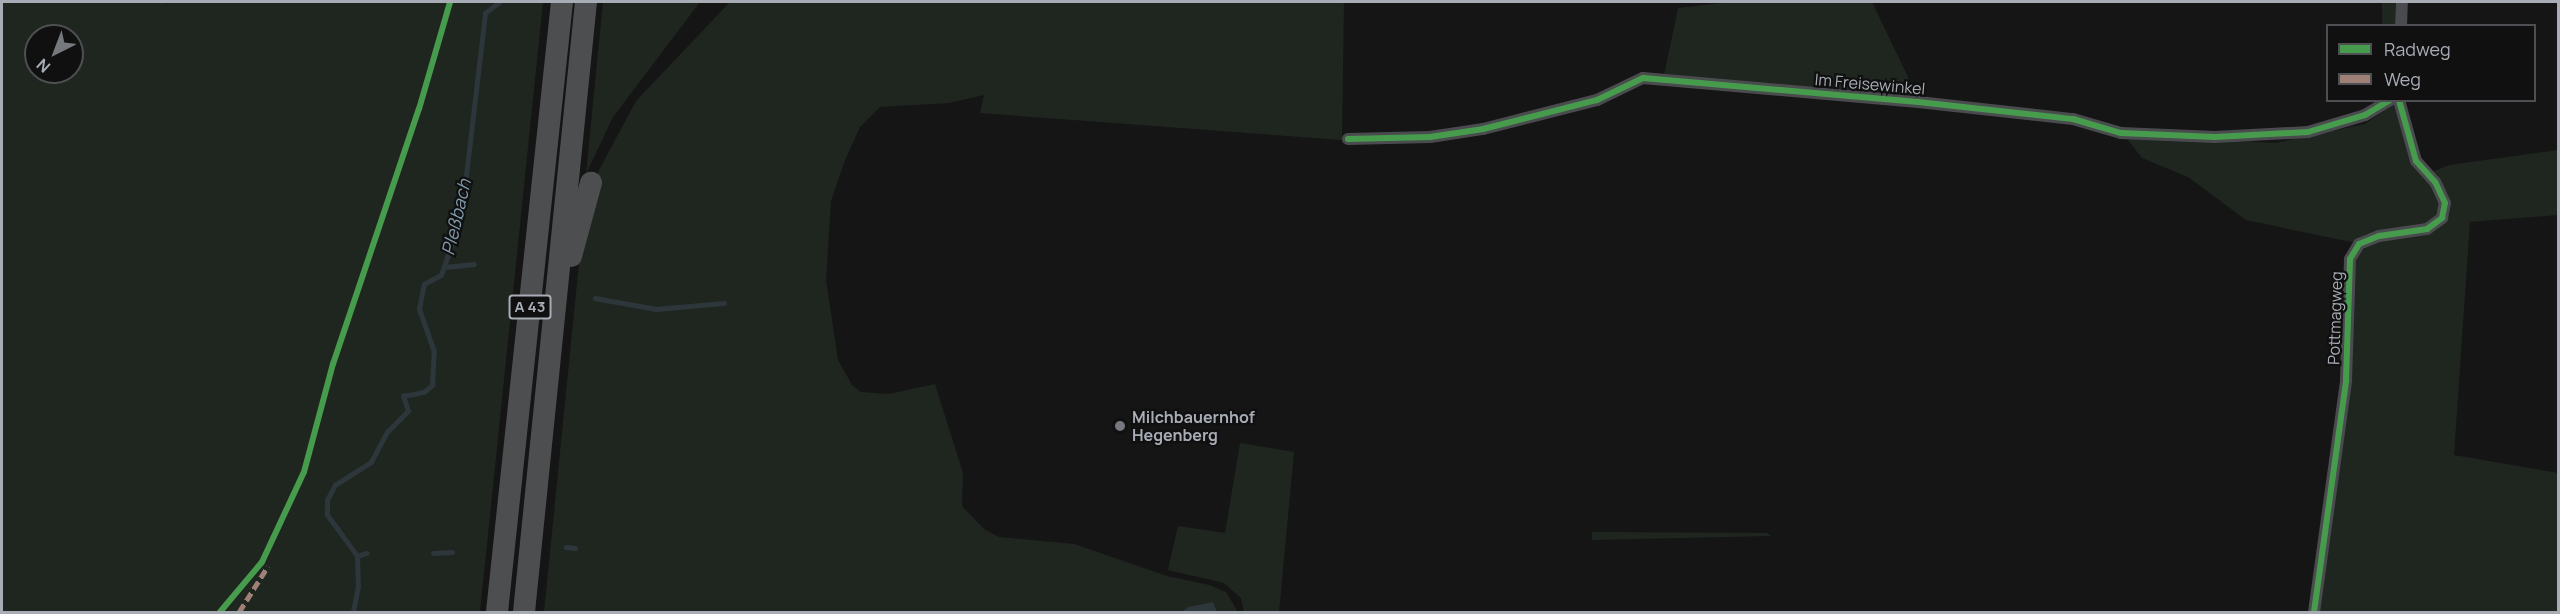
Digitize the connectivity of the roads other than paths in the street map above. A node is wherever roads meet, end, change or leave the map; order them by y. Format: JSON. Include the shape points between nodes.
{"nodes":[{"id":1,"x":562,"y":2,"type":"edge"},
{"id":2,"x":586,"y":2,"type":"edge"},
{"id":3,"x":2402,"y":2,"type":"edge"},
{"id":4,"x":2401,"y":24,"type":"edge"},
{"id":5,"x":2387,"y":102,"type":"edge"},
{"id":6,"x":2399,"y":102,"type":"edge"},
{"id":7,"x":1348,"y":139,"type":"dead end"},
{"id":8,"x":591,"y":183,"type":"dead end"},
{"id":9,"x":557,"y":301,"type":"junction"},
{"id":10,"x":497,"y":612,"type":"edge"},
{"id":11,"x":524,"y":612,"type":"edge"},
{"id":12,"x":2314,"y":612,"type":"edge"}],
"edges":[{"from":1,"to":10,"type":"highway","number":"A 43"},
{"from":2,"to":9,"type":"highway","number":"A 43"},
{"from":3,"to":4,"type":"street"},
{"from":5,"to":7,"type":"street","name":"Im Freisewinkel","via":[[2365,115],[2308,132],[2215,137],[2121,133],[2073,119],[1643,78],[1597,100],[1490,128],[1430,137]]},
{"from":6,"to":12,"type":"street","name":"Pottmagweg","via":[[2416,161],[2435,182],[2445,203],[2442,218],[2427,229],[2369,240],[2359,244],[2350,259],[2346,380]]},
{"from":8,"to":9,"type":"highway"},
{"from":9,"to":11,"type":"highway","number":"A 43"}]}
